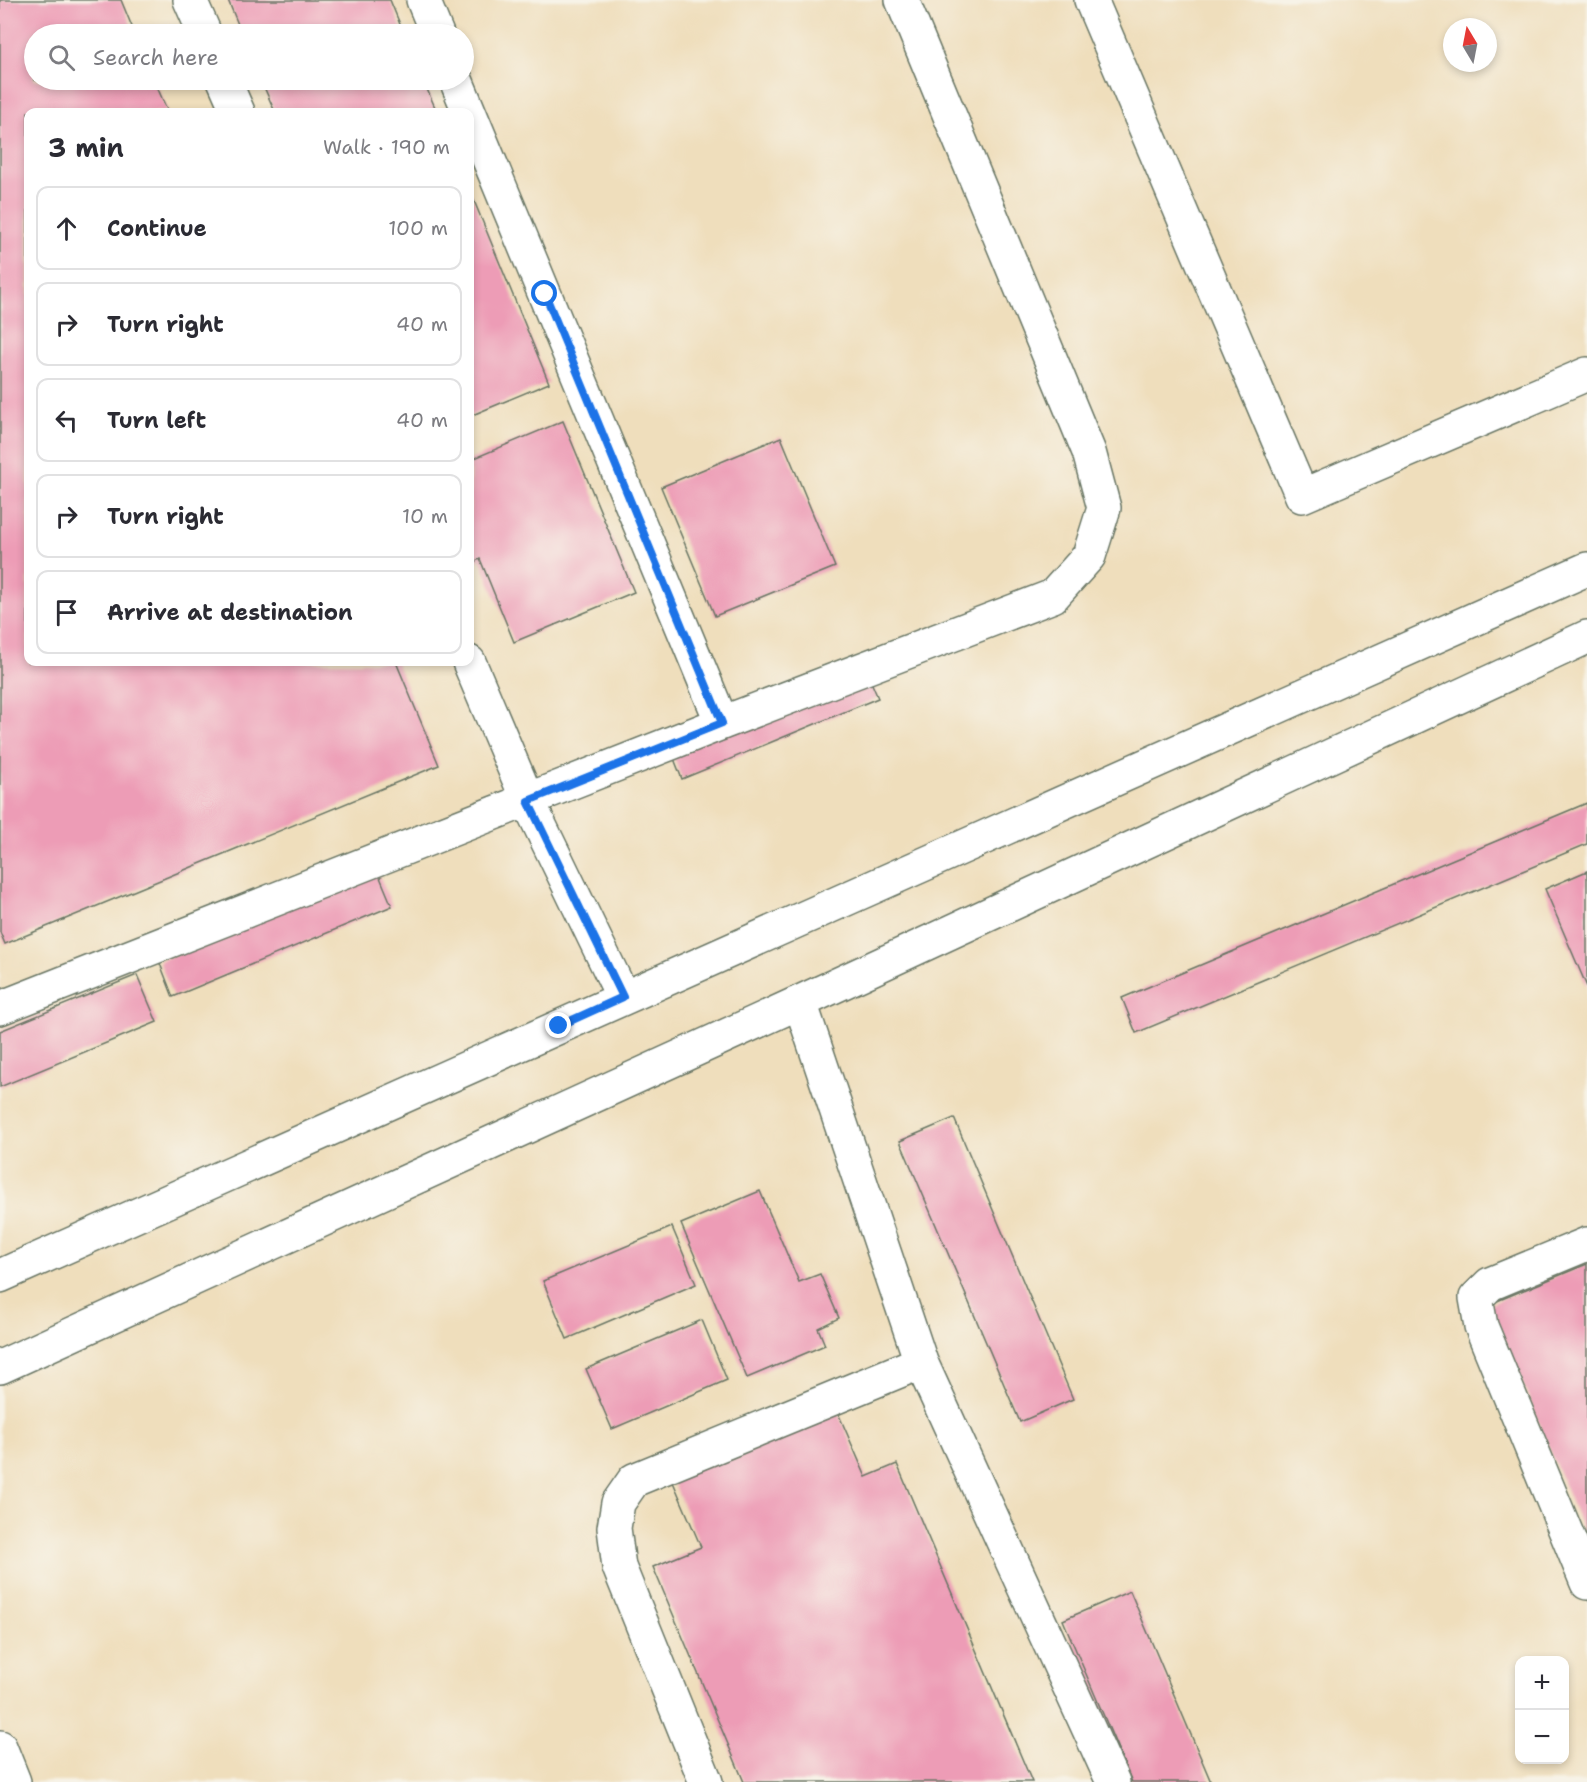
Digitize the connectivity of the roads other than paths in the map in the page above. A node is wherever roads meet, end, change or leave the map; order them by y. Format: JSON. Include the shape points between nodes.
{"nodes":[{"id":1,"x":190,"y":0,"type":"edge"},
{"id":2,"x":423,"y":0,"type":"edge"},
{"id":3,"x":902,"y":0,"type":"edge"},
{"id":4,"x":1091,"y":0,"type":"edge"},
{"id":5,"x":201,"y":24,"type":"edge"},
{"id":6,"x":433,"y":24,"type":"edge"},
{"id":7,"x":228,"y":90,"type":"edge"},
{"id":8,"x":460,"y":90,"type":"edge"},
{"id":9,"x":236,"y":108,"type":"edge"},
{"id":10,"x":468,"y":108,"type":"edge"},
{"id":11,"x":474,"y":124,"type":"edge"},
{"id":12,"x":1587,"y":374,"type":"edge"},
{"id":13,"x":1587,"y":569,"type":"edge"},
{"id":14,"x":1587,"y":637,"type":"edge"},
{"id":15,"x":471,"y":666,"type":"edge"},
{"id":16,"x":722,"y":723,"type":"junction"},
{"id":17,"x":528,"y":801,"type":"junction"},
{"id":18,"x":623,"y":997,"type":"junction"},
{"id":19,"x":800,"y":1002,"type":"junction"},
{"id":20,"x":0,"y":1008,"type":"edge"},
{"id":21,"x":1587,"y":1244,"type":"edge"},
{"id":22,"x":0,"y":1276,"type":"edge"},
{"id":23,"x":921,"y":1362,"type":"junction"},
{"id":24,"x":0,"y":1367,"type":"edge"},
{"id":25,"x":1587,"y":1583,"type":"edge"},
{"id":26,"x":0,"y":1747,"type":"edge"},
{"id":27,"x":14,"y":1782,"type":"edge"},
{"id":28,"x":706,"y":1782,"type":"edge"},
{"id":29,"x":1113,"y":1782,"type":"edge"}],
"edges":[{"from":1,"to":5,"type":"street"},
{"from":2,"to":6,"type":"street"},
{"from":3,"to":16,"type":"street","via":[[1089,452],[1104,508],[1089,556],[1053,596]]},
{"from":4,"to":12,"type":"street","via":[[1302,496]]},
{"from":7,"to":9,"type":"street"},
{"from":8,"to":10,"type":"street"},
{"from":11,"to":16,"type":"street"},
{"from":13,"to":18,"type":"street"},
{"from":14,"to":19,"type":"street"},
{"from":15,"to":17,"type":"street"},
{"from":16,"to":17,"type":"street"},
{"from":17,"to":18,"type":"street"},
{"from":17,"to":20,"type":"street"},
{"from":18,"to":22,"type":"street"},
{"from":19,"to":23,"type":"street"},
{"from":19,"to":24,"type":"street"},
{"from":21,"to":25,"type":"street","via":[[1490,1284],[1476,1298],[1481,1326]]},
{"from":23,"to":28,"type":"street","via":[[634,1480],[618,1503],[614,1528],[619,1567]]},
{"from":23,"to":29,"type":"street"},
{"from":26,"to":27,"type":"street"}]}
